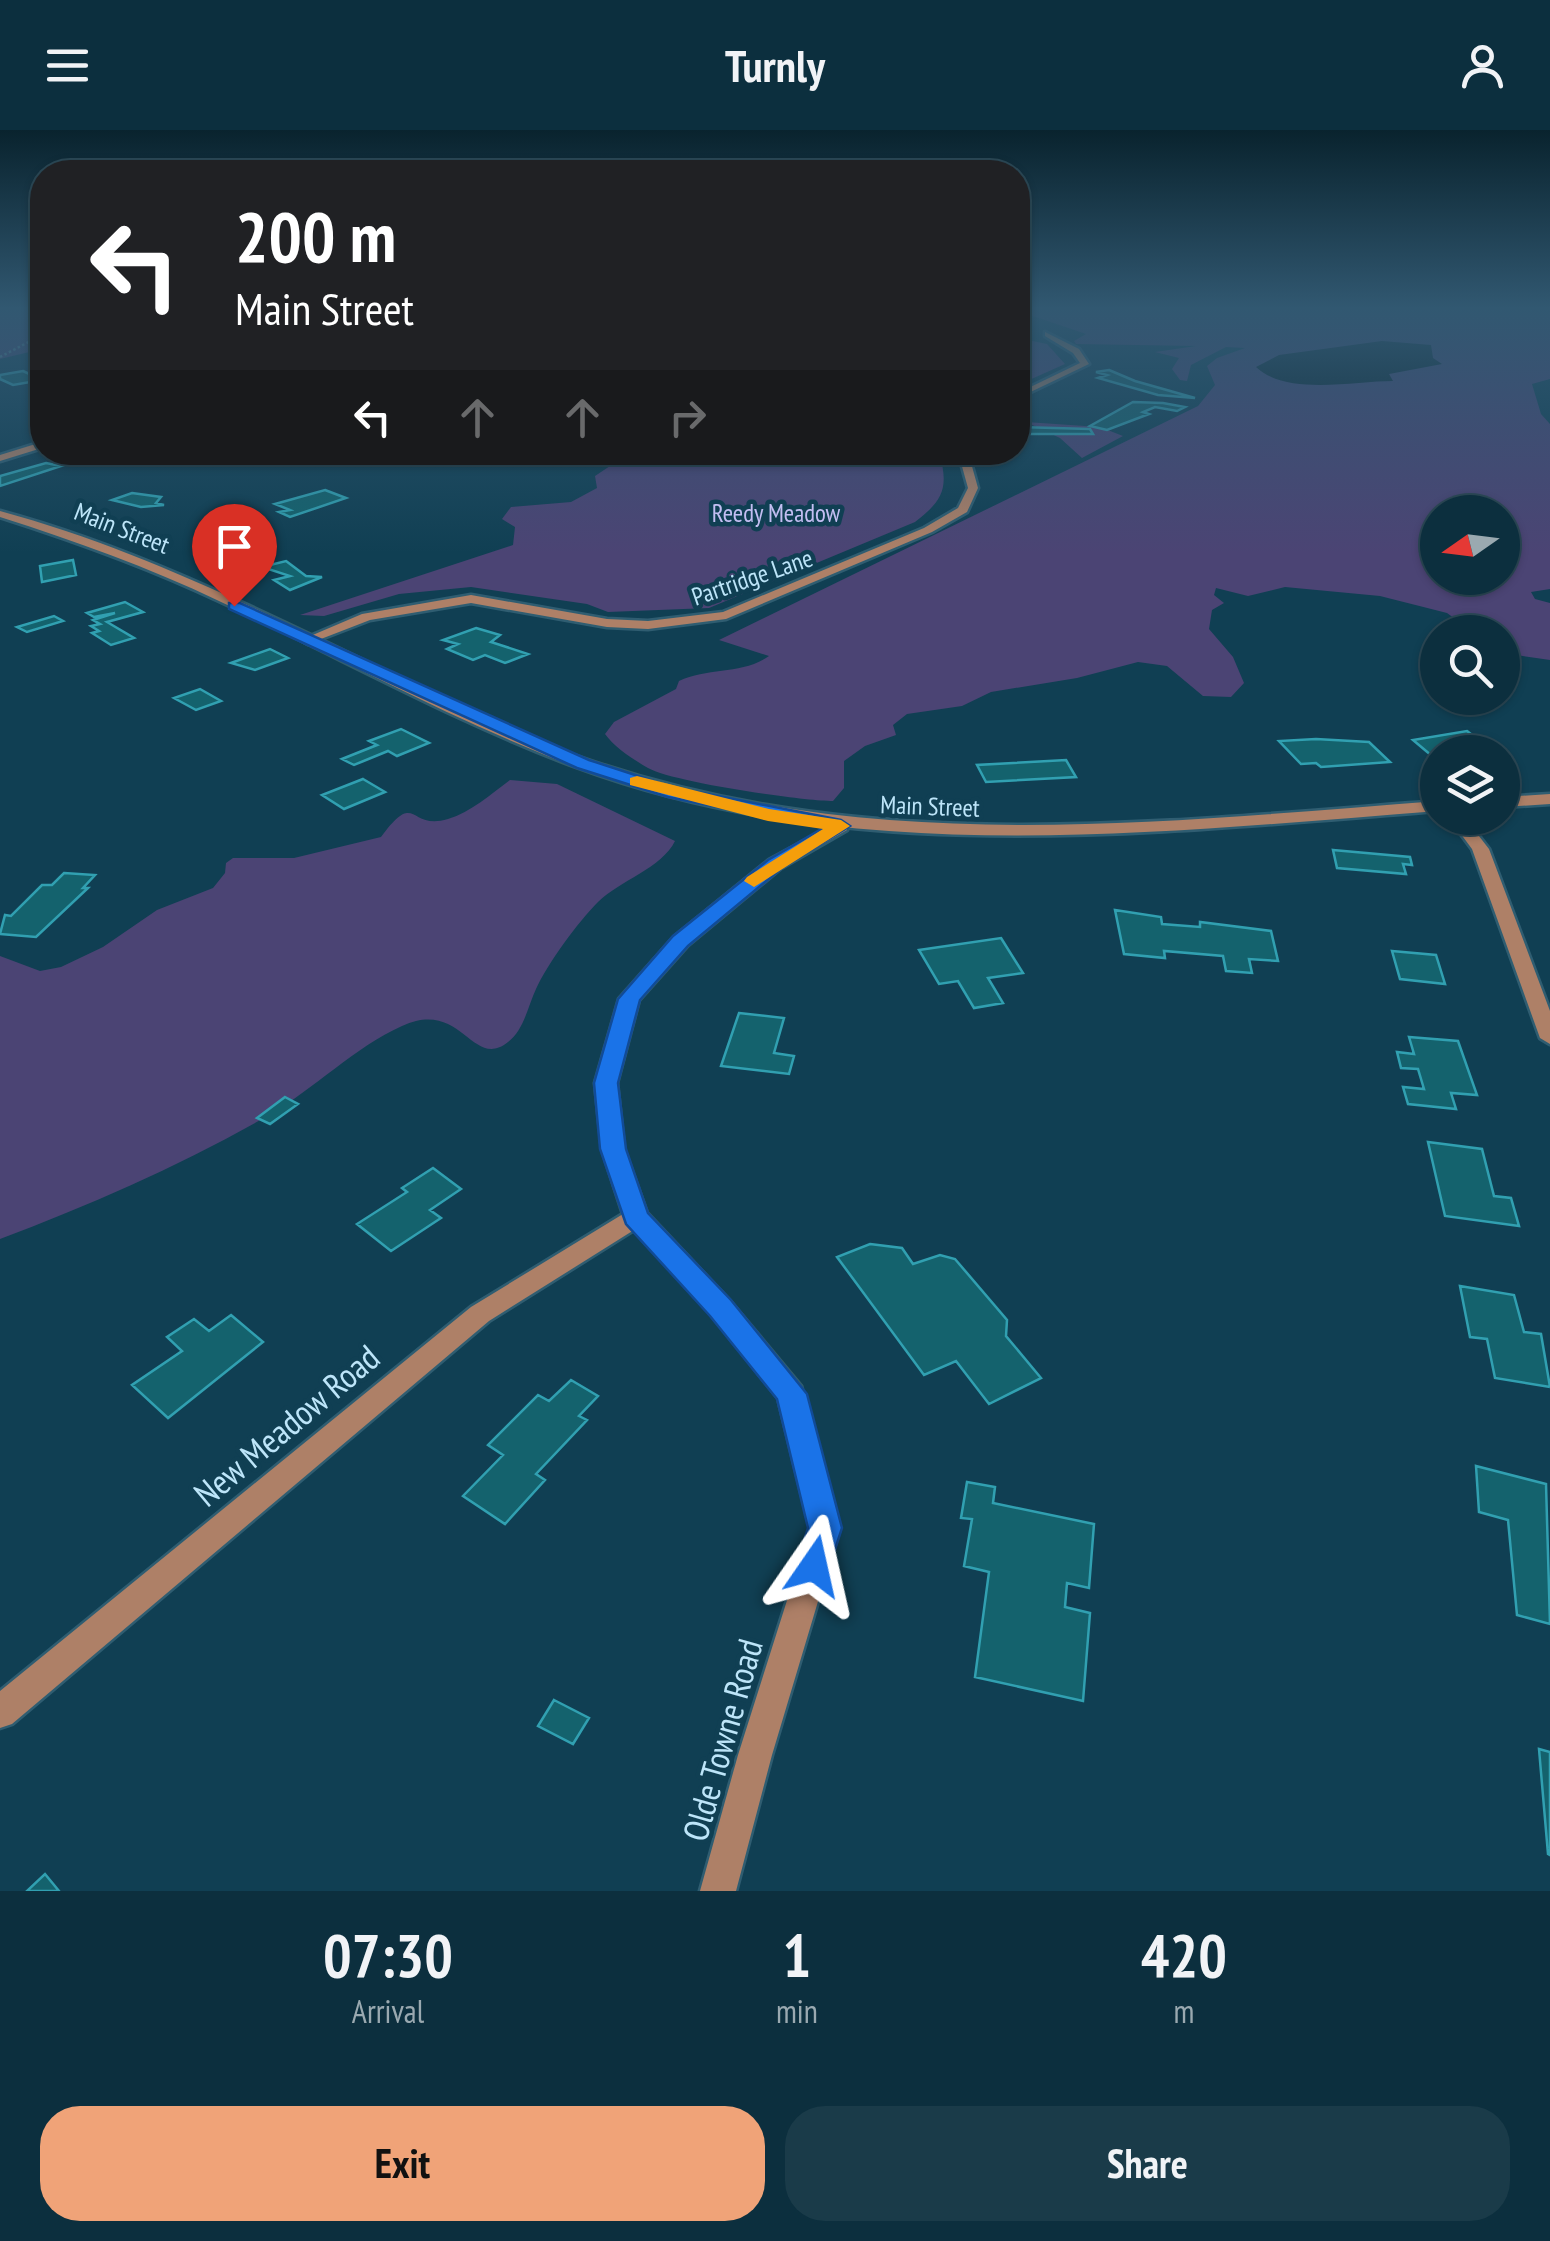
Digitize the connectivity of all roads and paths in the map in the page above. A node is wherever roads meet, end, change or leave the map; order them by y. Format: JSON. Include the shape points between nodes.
{"nodes":[{"id":1,"x":30,"y":449,"type":"edge"},
{"id":2,"x":0,"y":458,"type":"edge"},
{"id":3,"x":967,"y":465,"type":"edge"},
{"id":4,"x":0,"y":514,"type":"edge"},
{"id":5,"x":308,"y":640,"type":"junction"},
{"id":6,"x":1550,"y":799,"type":"edge"},
{"id":7,"x":1520,"y":801,"type":"edge"},
{"id":8,"x":1420,"y":807,"type":"edge"},
{"id":9,"x":841,"y":826,"type":"junction"},
{"id":10,"x":1470,"y":835,"type":"edge"},
{"id":11,"x":1548,"y":1028,"type":"edge"},
{"id":12,"x":636,"y":1217,"type":"junction"},
{"id":13,"x":0,"y":1712,"type":"edge"},
{"id":14,"x":718,"y":1891,"type":"edge"}],
"edges":[{"from":1,"to":2,"type":"street"},
{"from":3,"to":5,"type":"street","name":"Partridge Lane","via":[[973,488],[963,510],[726,615],[648,626],[471,599],[367,618]]},
{"from":4,"to":5,"type":"street","name":"Main Street","via":[[112,546]]},
{"from":5,"to":9,"type":"street","name":"Main Street","via":[[583,764],[668,792]]},
{"from":6,"to":7,"type":"street"},
{"from":8,"to":9,"type":"street","name":"Main Street","via":[[1044,834]]},
{"from":9,"to":12,"type":"street","name":"Olde Towne Road","via":[[775,864],[680,941],[630,999],[606,1083],[613,1149]]},
{"from":10,"to":11,"type":"street"},
{"from":12,"to":13,"type":"street","name":"New Meadow Road","via":[[480,1314]]},
{"from":12,"to":14,"type":"street","name":"Olde Towne Road","via":[[791,1394],[825,1528]]}]}
